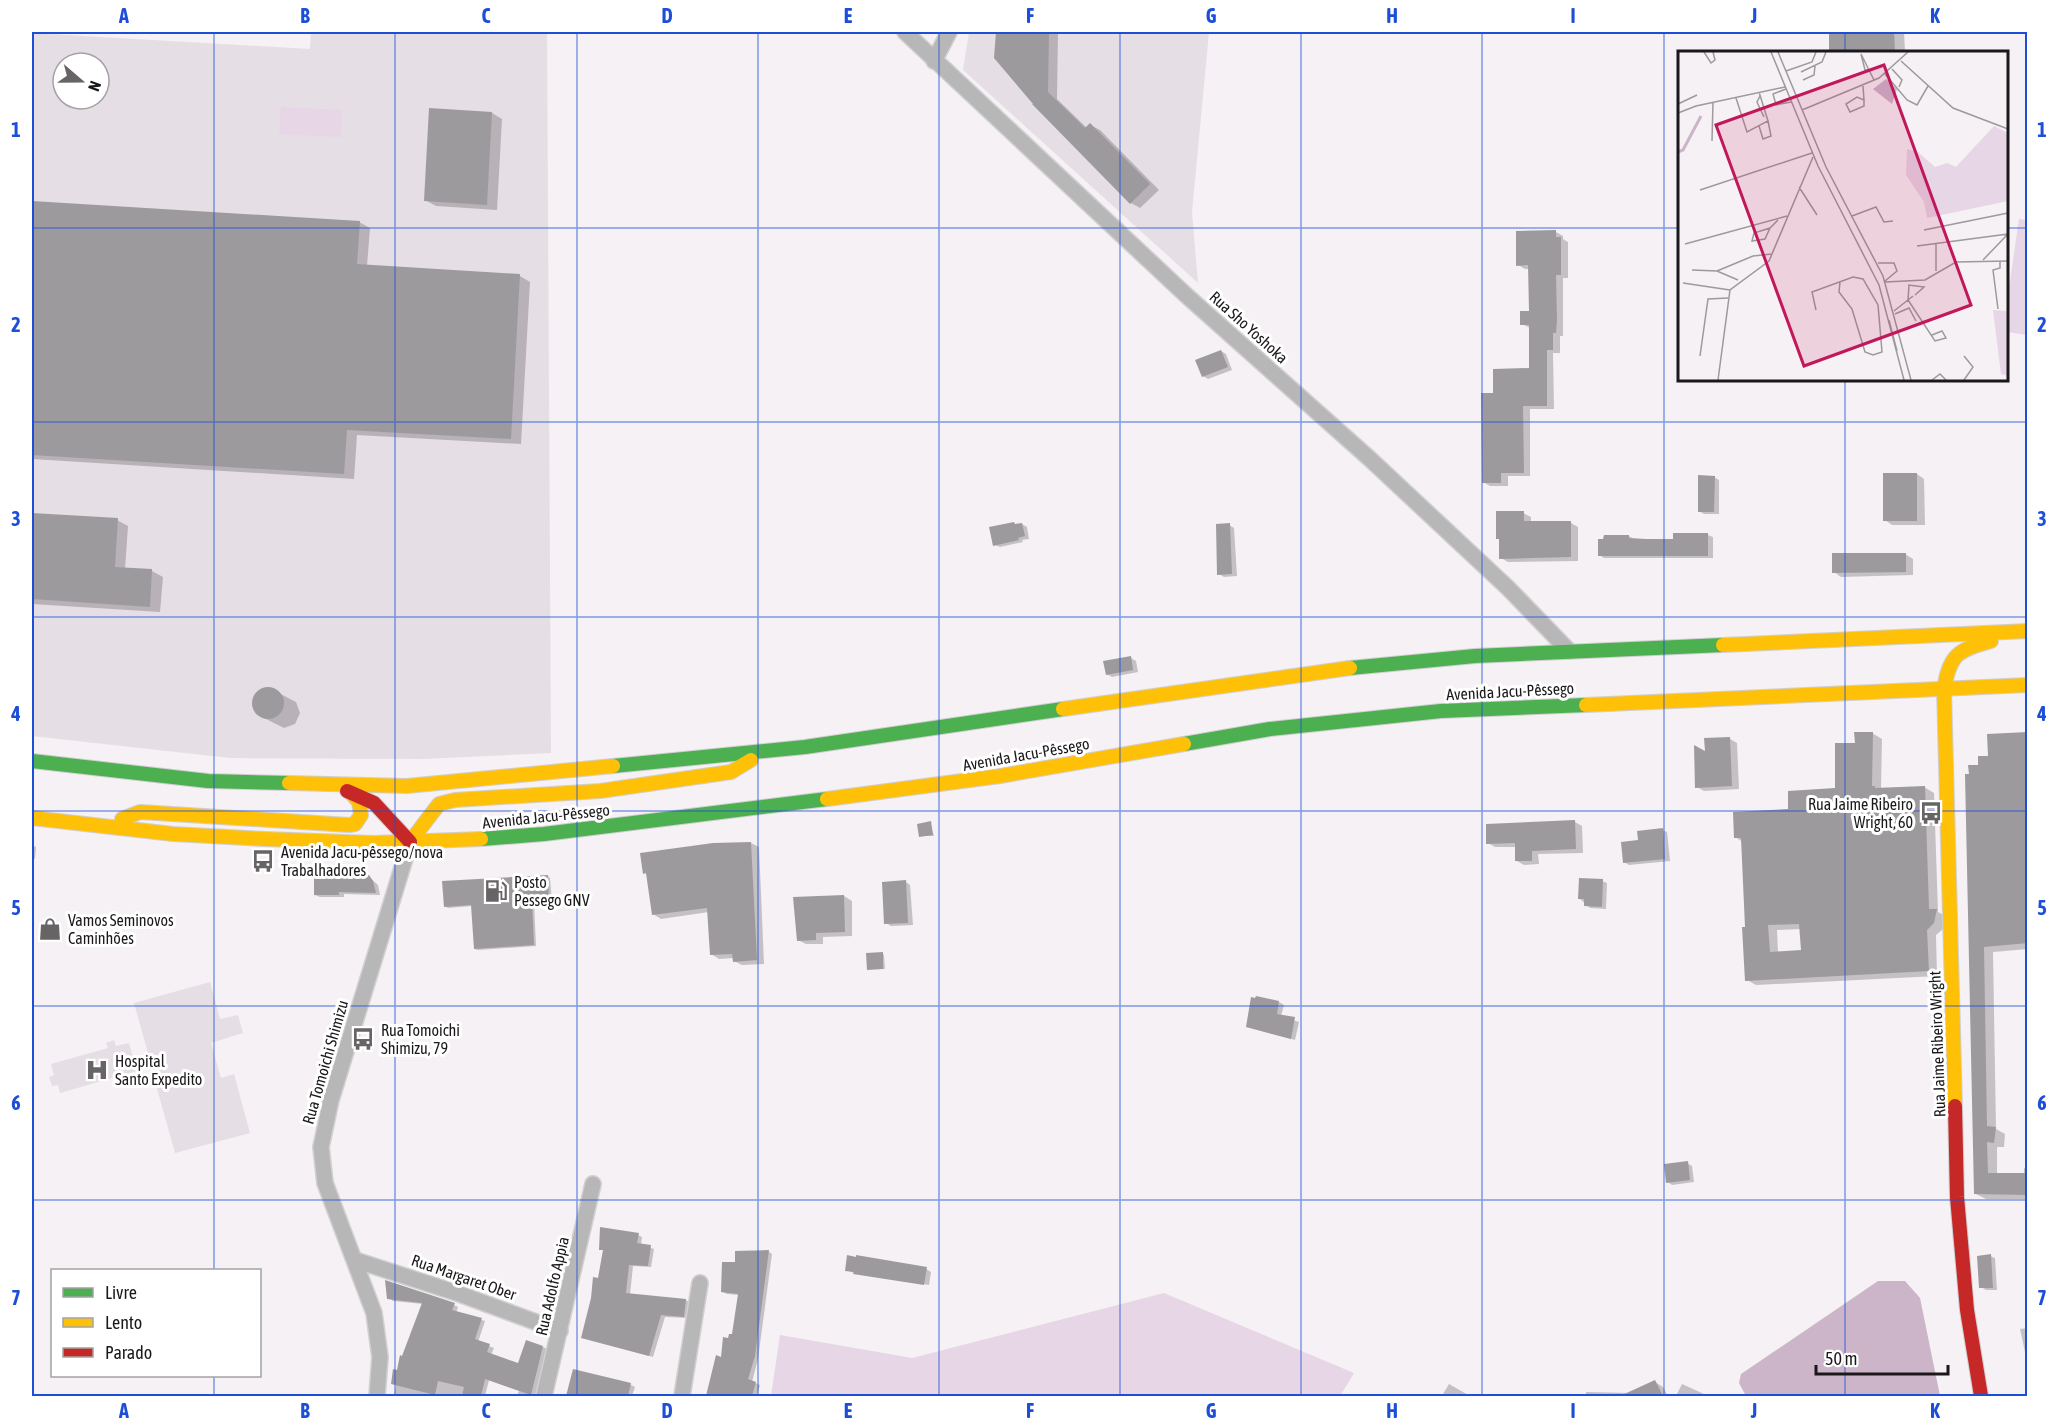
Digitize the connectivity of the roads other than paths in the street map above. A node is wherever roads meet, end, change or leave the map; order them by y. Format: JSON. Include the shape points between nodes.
{"nodes":[{"id":1,"x":904,"y":32,"type":"edge"},
{"id":2,"x":949,"y":32,"type":"edge"},
{"id":3,"x":934,"y":61,"type":"junction"},
{"id":4,"x":2028,"y":631,"type":"edge"},
{"id":5,"x":1920,"y":635,"type":"junction"},
{"id":6,"x":1569,"y":651,"type":"junction"},
{"id":7,"x":2028,"y":685,"type":"edge"},
{"id":8,"x":1944,"y":689,"type":"junction"},
{"id":9,"x":767,"y":750,"type":"junction"},
{"id":10,"x":32,"y":761,"type":"edge"},
{"id":11,"x":664,"y":782,"type":"junction"},
{"id":12,"x":336,"y":785,"type":"junction"},
{"id":13,"x":352,"y":794,"type":"junction"},
{"id":14,"x":458,"y":812,"type":"dead end"},
{"id":15,"x":32,"y":818,"type":"edge"},
{"id":16,"x":105,"y":826,"type":"junction"},
{"id":17,"x":454,"y":829,"type":"dead end"},
{"id":18,"x":463,"y":841,"type":"junction"},
{"id":19,"x":410,"y":842,"type":"junction"},
{"id":20,"x":593,"y":1184,"type":"dead end"},
{"id":21,"x":355,"y":1260,"type":"junction"},
{"id":22,"x":700,"y":1284,"type":"dead end"},
{"id":23,"x":560,"y":1331,"type":"junction"},
{"id":24,"x":377,"y":1396,"type":"edge"},
{"id":25,"x":544,"y":1396,"type":"edge"},
{"id":26,"x":682,"y":1396,"type":"edge"},
{"id":27,"x":1981,"y":1396,"type":"edge"}],
"edges":[{"from":1,"to":3,"type":"street","name":"Rua Sho Yoshoka"},
{"from":2,"to":3,"type":"street"},
{"from":3,"to":6,"type":"street","name":"Rua Sho Yoshoka","via":[[1370,459]]},
{"from":4,"to":5,"type":"main road"},
{"from":4,"to":8,"type":"main road","via":[[1960,650],[1948,668]]},
{"from":5,"to":6,"type":"main road"},
{"from":5,"to":8,"type":"main road","via":[[1932,645],[1941,661]]},
{"from":6,"to":9,"type":"main road","via":[[1335,669]]},
{"from":7,"to":8,"type":"main road","name":"Avenida Jacu-Pêssego"},
{"from":8,"to":18,"type":"main road","name":"Avenida Jacu-Pêssego","via":[[1441,711],[1270,729],[886,792]]},
{"from":8,"to":27,"type":"main road","name":"Rua Jaime Ribeiro Wright","via":[[1957,1197],[1967,1310]]},
{"from":9,"to":11,"type":"main road","via":[[731,772]]},
{"from":9,"to":12,"type":"main road","via":[[406,786]]},
{"from":10,"to":12,"type":"main road","via":[[208,781]]},
{"from":11,"to":14,"type":"main road","via":[[630,796]]},
{"from":11,"to":19,"type":"main road","via":[[600,791],[455,800],[439,804]]},
{"from":12,"to":13,"type":"main road"},
{"from":13,"to":16,"type":"main road","via":[[359,802],[361,815],[355,824],[349,825],[140,812]]},
{"from":13,"to":19,"type":"main road","via":[[374,803]]},
{"from":15,"to":16,"type":"main road","name":"Avenida Jacu-Pêssego"},
{"from":16,"to":19,"type":"main road","name":"Avenida Jacu-Pêssego","via":[[265,839]]},
{"from":17,"to":18,"type":"main road"},
{"from":18,"to":19,"type":"main road","name":"Avenida Jacu-Pêssego"},
{"from":19,"to":21,"type":"street","name":"Rua Tomoichi Shimizu","via":[[340,1068],[321,1147],[325,1183]]},
{"from":20,"to":23,"type":"street","name":"Rua Adolfo Appia"},
{"from":21,"to":23,"type":"street","name":"Rua Margaret Ober"},
{"from":21,"to":24,"type":"street","name":"Rua Tomoichi Shimizu","via":[[379,1337]]},
{"from":22,"to":26,"type":"street"},
{"from":23,"to":25,"type":"street","name":"Rua Adolfo Appia"}]}
